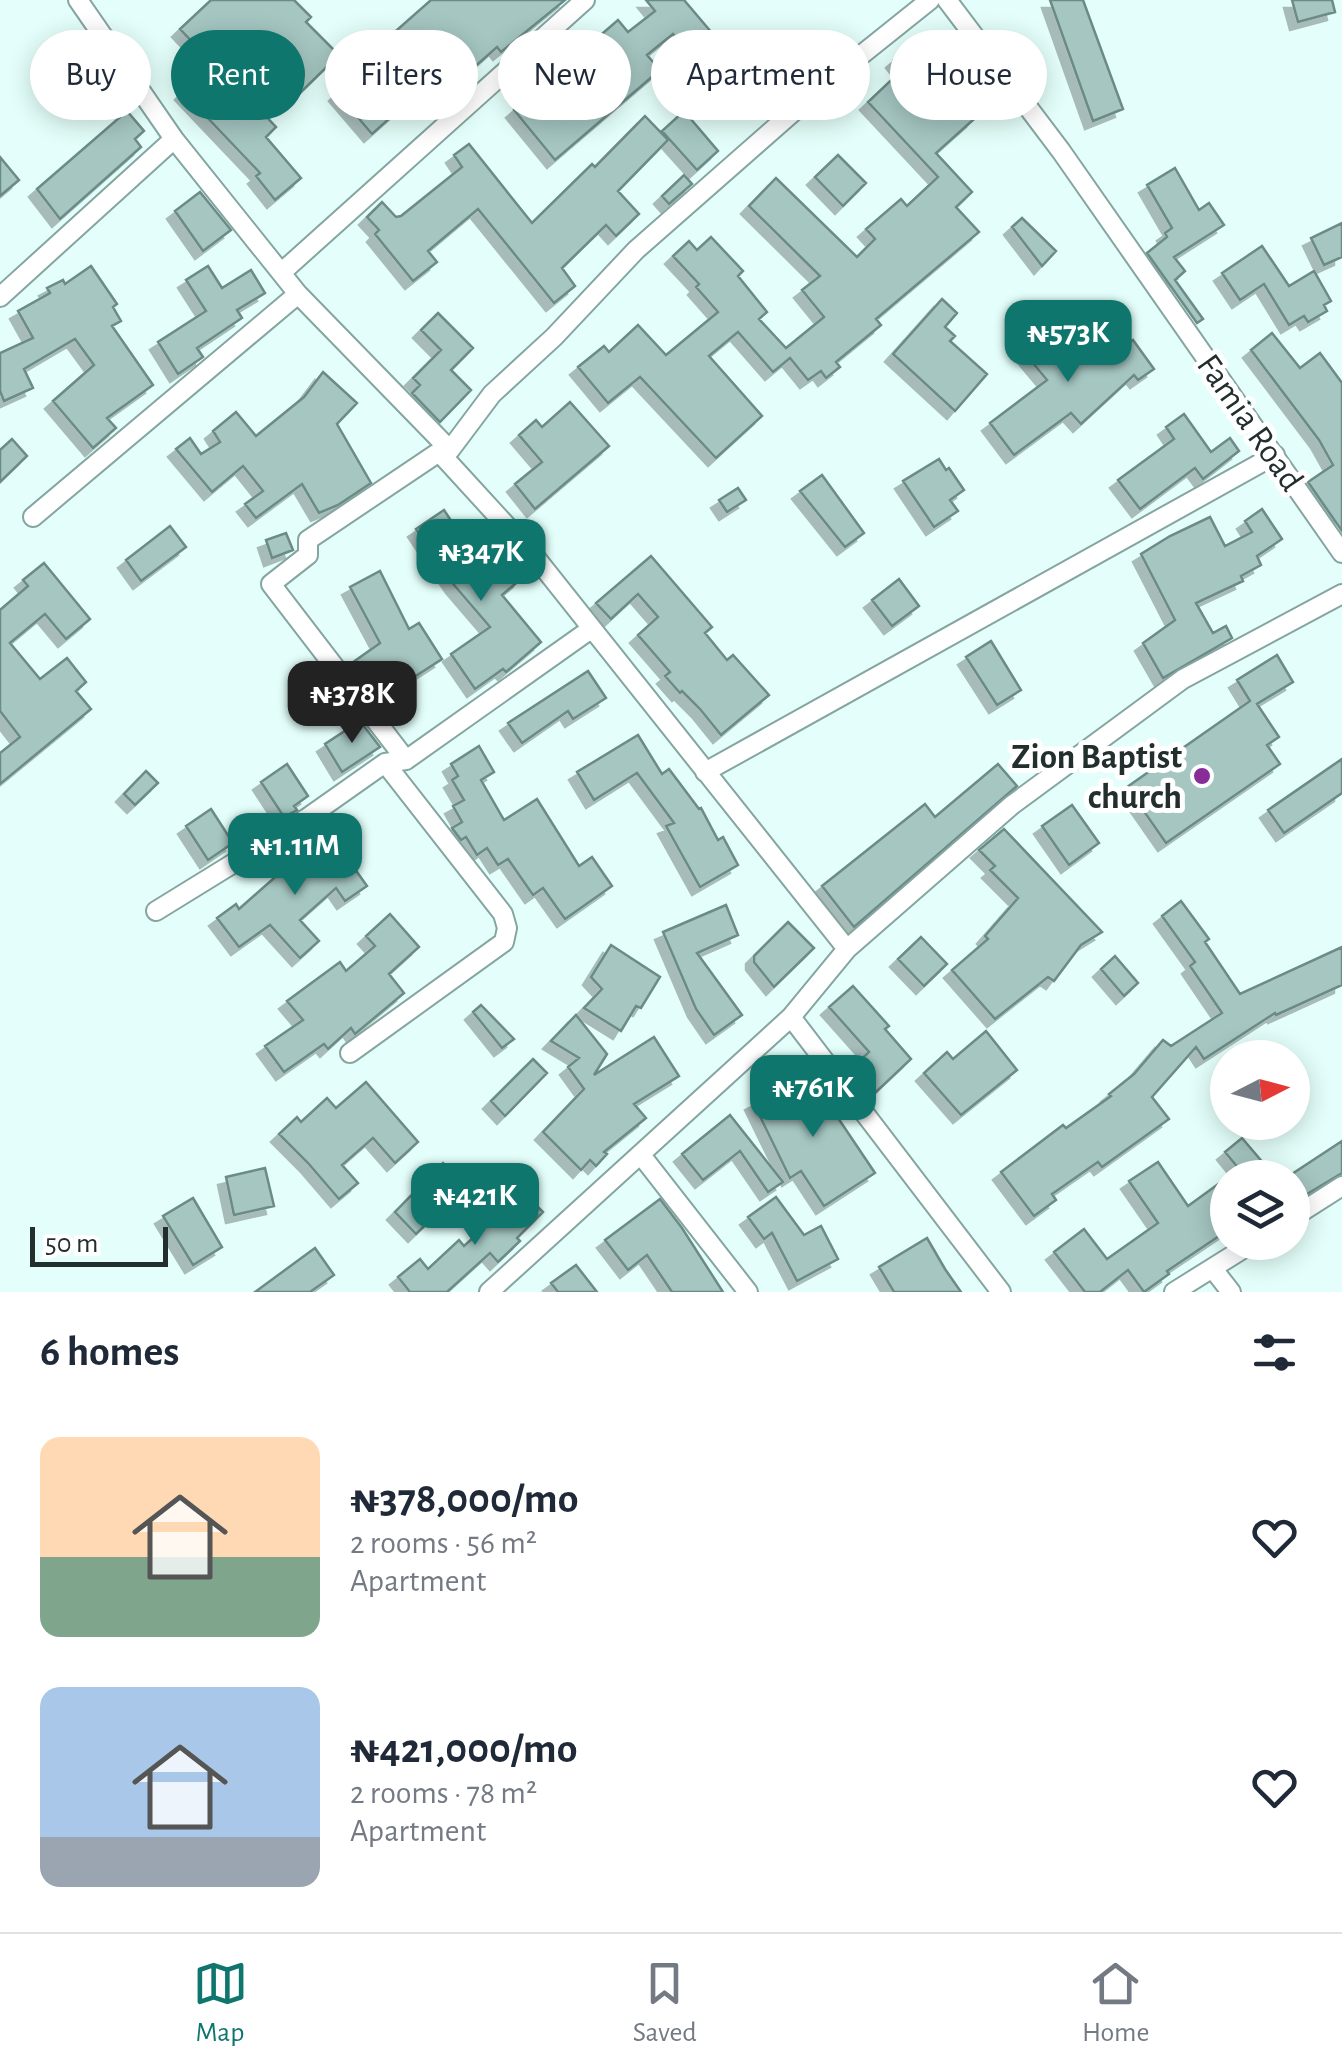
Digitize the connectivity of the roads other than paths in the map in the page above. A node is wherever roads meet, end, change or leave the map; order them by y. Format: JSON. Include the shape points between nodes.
{"nodes":[{"id":1,"x":78,"y":0,"type":"edge"},
{"id":2,"x":930,"y":0,"type":"edge"},
{"id":3,"x":947,"y":0,"type":"edge"},
{"id":4,"x":581,"y":1,"type":"edge"},
{"id":5,"x":174,"y":139,"type":"junction"},
{"id":6,"x":282,"y":272,"type":"junction"},
{"id":7,"x":298,"y":294,"type":"junction"},
{"id":8,"x":0,"y":297,"type":"edge"},
{"id":9,"x":445,"y":452,"type":"junction"},
{"id":10,"x":1275,"y":456,"type":"junction"},
{"id":11,"x":33,"y":517,"type":"dead end"},
{"id":12,"x":1342,"y":553,"type":"edge"},
{"id":13,"x":1342,"y":594,"type":"edge"},
{"id":14,"x":590,"y":629,"type":"junction"},
{"id":15,"x":406,"y":760,"type":"junction"},
{"id":16,"x":384,"y":762,"type":"junction"},
{"id":17,"x":704,"y":772,"type":"junction"},
{"id":18,"x":156,"y":911,"type":"dead end"},
{"id":19,"x":848,"y":949,"type":"junction"},
{"id":20,"x":791,"y":1017,"type":"junction"},
{"id":21,"x":350,"y":1053,"type":"dead end"},
{"id":22,"x":641,"y":1154,"type":"junction"},
{"id":23,"x":1342,"y":1186,"type":"edge"},
{"id":24,"x":1310,"y":1206,"type":"edge"},
{"id":25,"x":1227,"y":1260,"type":"edge"},
{"id":26,"x":1213,"y":1269,"type":"junction"},
{"id":27,"x":503,"y":1288,"type":"edge"},
{"id":28,"x":748,"y":1292,"type":"edge"},
{"id":29,"x":1001,"y":1292,"type":"edge"},
{"id":30,"x":1174,"y":1292,"type":"edge"},
{"id":31,"x":1231,"y":1292,"type":"edge"}],
"edges":[{"from":1,"to":5,"type":"street"},
{"from":2,"to":9,"type":"street","via":[[636,250],[492,394]]},
{"from":3,"to":10,"type":"street","name":"Famia Road"},
{"from":4,"to":6,"type":"street"},
{"from":5,"to":6,"type":"street"},
{"from":5,"to":8,"type":"street"},
{"from":6,"to":7,"type":"street"},
{"from":7,"to":9,"type":"street"},
{"from":7,"to":11,"type":"street"},
{"from":9,"to":14,"type":"street"},
{"from":9,"to":15,"type":"street","via":[[308,540],[308,555],[271,584]]},
{"from":10,"to":12,"type":"street","name":"Famia Road"},
{"from":10,"to":17,"type":"street"},
{"from":13,"to":19,"type":"street","via":[[1183,679],[1012,804]]},
{"from":14,"to":15,"type":"street"},
{"from":14,"to":17,"type":"street"},
{"from":15,"to":16,"type":"street"},
{"from":16,"to":18,"type":"street"},
{"from":16,"to":21,"type":"street","via":[[507,928],[504,942]]},
{"from":17,"to":19,"type":"street"},
{"from":19,"to":20,"type":"street"},
{"from":20,"to":22,"type":"street"},
{"from":20,"to":29,"type":"street"},
{"from":22,"to":27,"type":"street"},
{"from":22,"to":28,"type":"street"},
{"from":23,"to":24,"type":"street"},
{"from":25,"to":26,"type":"street"},
{"from":26,"to":30,"type":"street"},
{"from":26,"to":31,"type":"street"}]}
